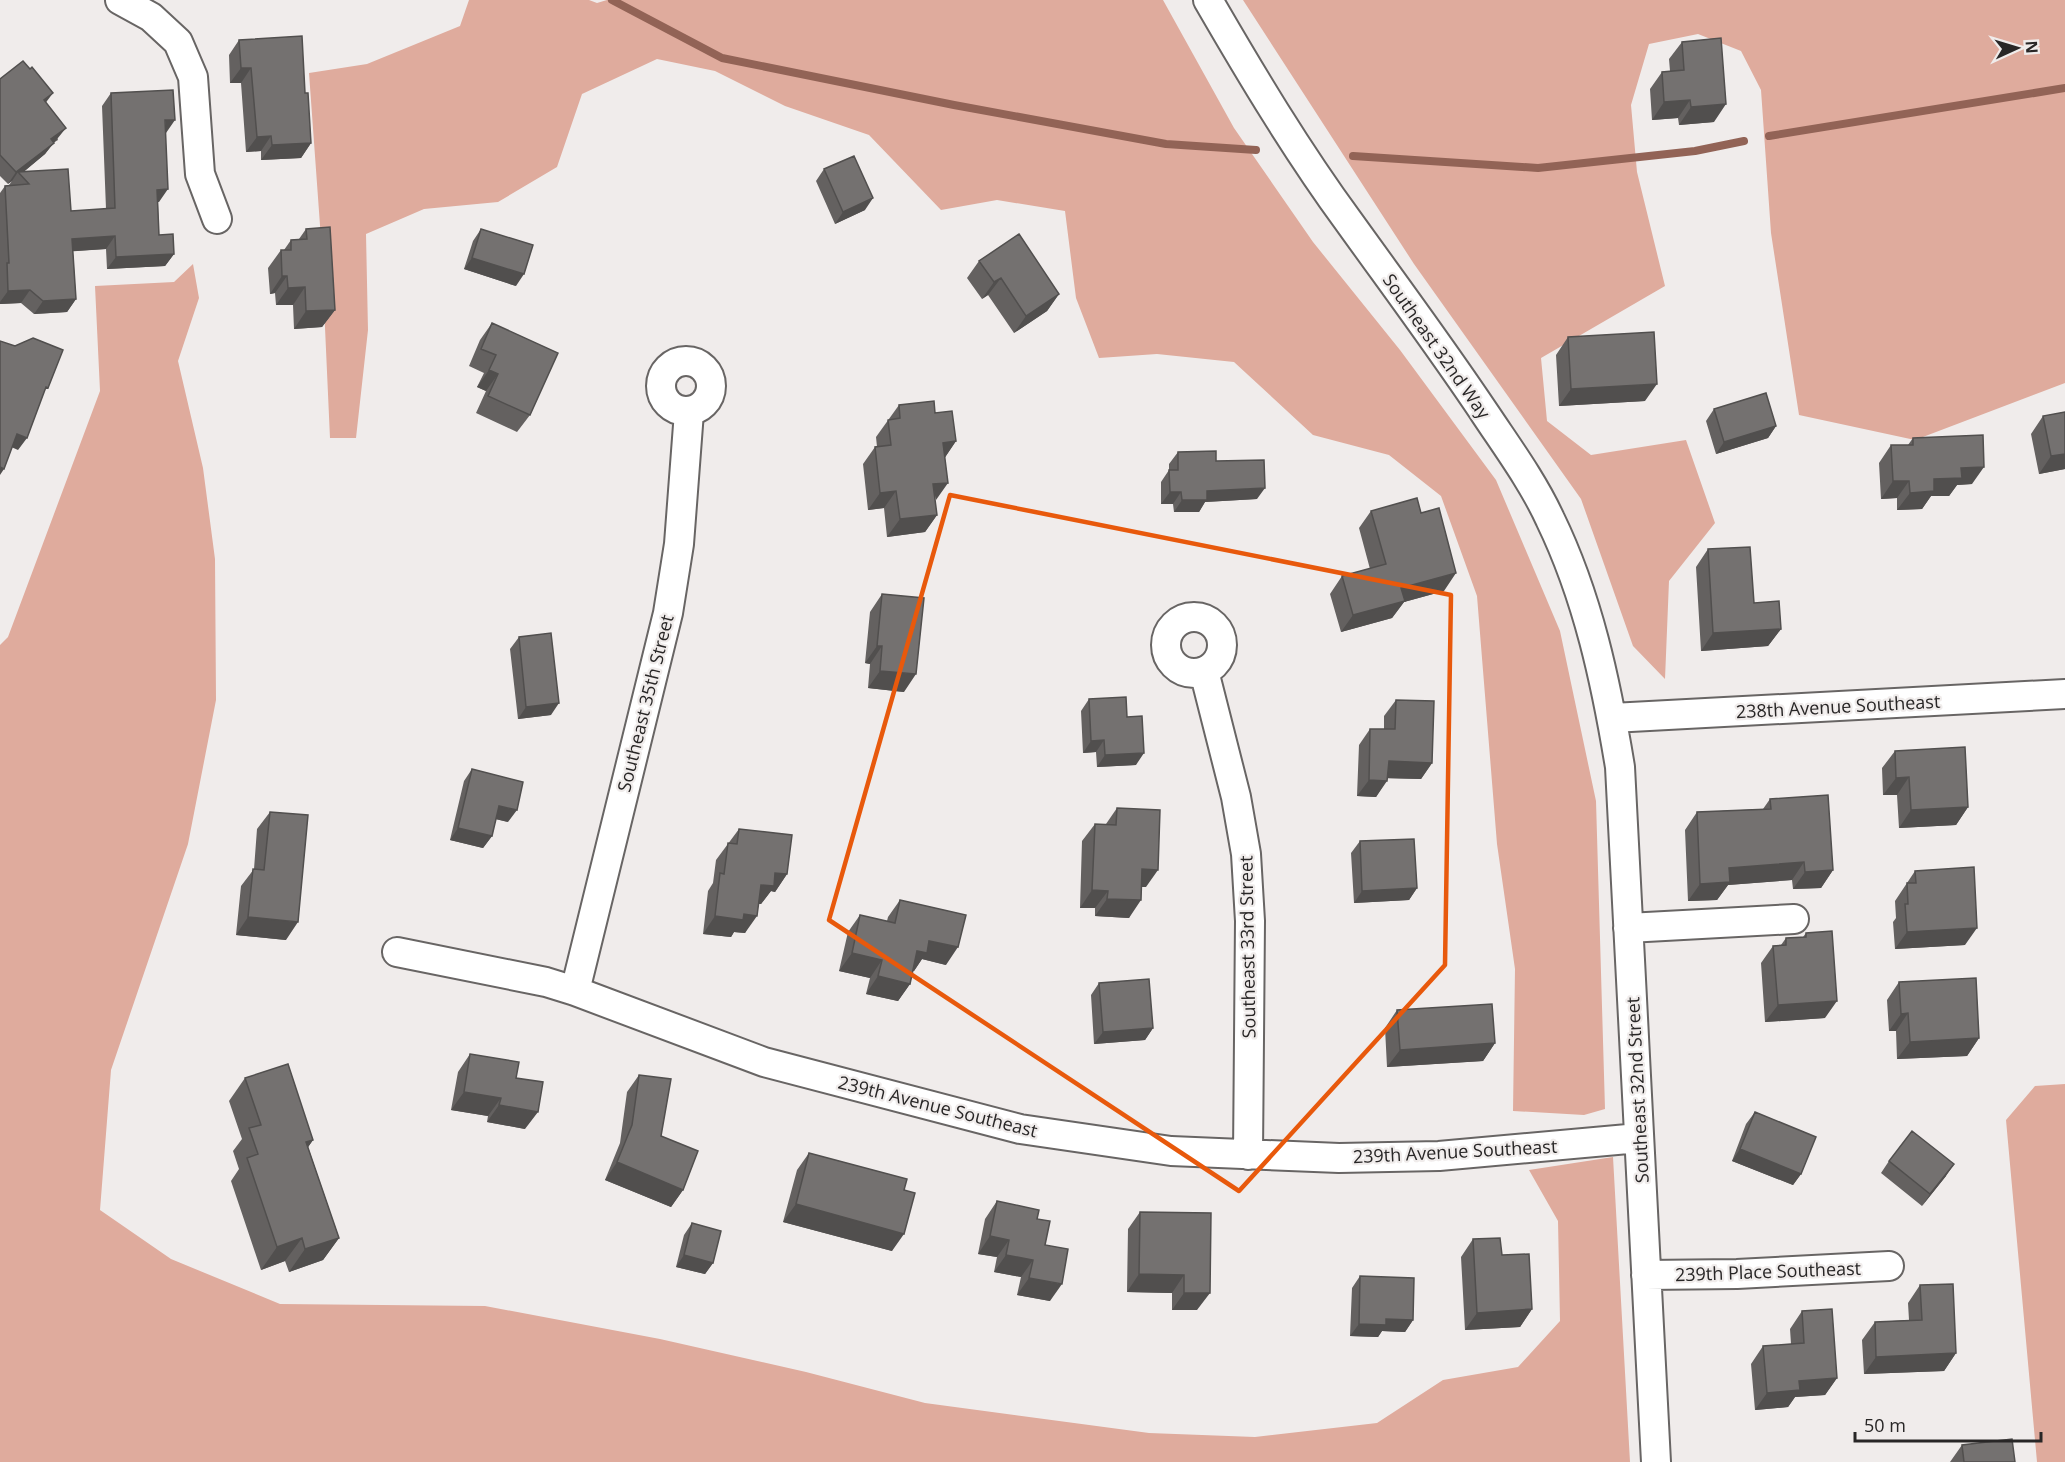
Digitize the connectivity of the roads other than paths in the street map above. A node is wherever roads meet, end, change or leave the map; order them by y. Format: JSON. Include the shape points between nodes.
{"nodes":[{"id":1,"x":120,"y":0,"type":"edge"},
{"id":2,"x":1208,"y":0,"type":"edge"},
{"id":3,"x":217,"y":219,"type":"dead end"},
{"id":4,"x":689,"y":411,"type":"dead end"},
{"id":5,"x":1204,"y":671,"type":"dead end"},
{"id":6,"x":2065,"y":694,"type":"edge"},
{"id":7,"x":1612,"y":718,"type":"junction"},
{"id":8,"x":1794,"y":919,"type":"dead end"},
{"id":9,"x":1628,"y":928,"type":"junction"},
{"id":10,"x":398,"y":952,"type":"dead end"},
{"id":11,"x":575,"y":991,"type":"junction"},
{"id":12,"x":1639,"y":1138,"type":"junction"},
{"id":13,"x":1248,"y":1155,"type":"junction"},
{"id":14,"x":1889,"y":1266,"type":"dead end"},
{"id":15,"x":1646,"y":1275,"type":"junction"},
{"id":16,"x":1656,"y":1462,"type":"edge"}],
"edges":[{"from":1,"to":3,"type":"street","via":[[151,17],[178,42],[194,77],[200,174]]},
{"from":2,"to":7,"type":"street","name":"Southeast 32nd Way","via":[[1262,93],[1463,380],[1545,508],[1575,576]]},
{"from":4,"to":11,"type":"street","name":"Southeast 35th Street","via":[[679,544],[668,614]]},
{"from":5,"to":13,"type":"street","name":"Southeast 33rd Street","via":[[1236,797],[1246,854],[1250,921]]},
{"from":6,"to":7,"type":"street","name":"238th Avenue Southeast"},
{"from":7,"to":9,"type":"street","name":"Southeast 32nd Street","via":[[1620,767]]},
{"from":8,"to":9,"type":"street"},
{"from":9,"to":12,"type":"street","name":"Southeast 32nd Street"},
{"from":10,"to":11,"type":"street","name":"239th Avenue Southeast"},
{"from":11,"to":13,"type":"street","name":"239th Avenue Southeast","via":[[764,1062],[1020,1130],[1171,1151]]},
{"from":12,"to":13,"type":"street","name":"239th Avenue Southeast","via":[[1440,1156]]},
{"from":12,"to":15,"type":"street","name":"Southeast 32nd Street"},
{"from":14,"to":15,"type":"street","name":"239th Place Southeast"},
{"from":15,"to":16,"type":"street","name":"Southeast 32nd Street"}]}
